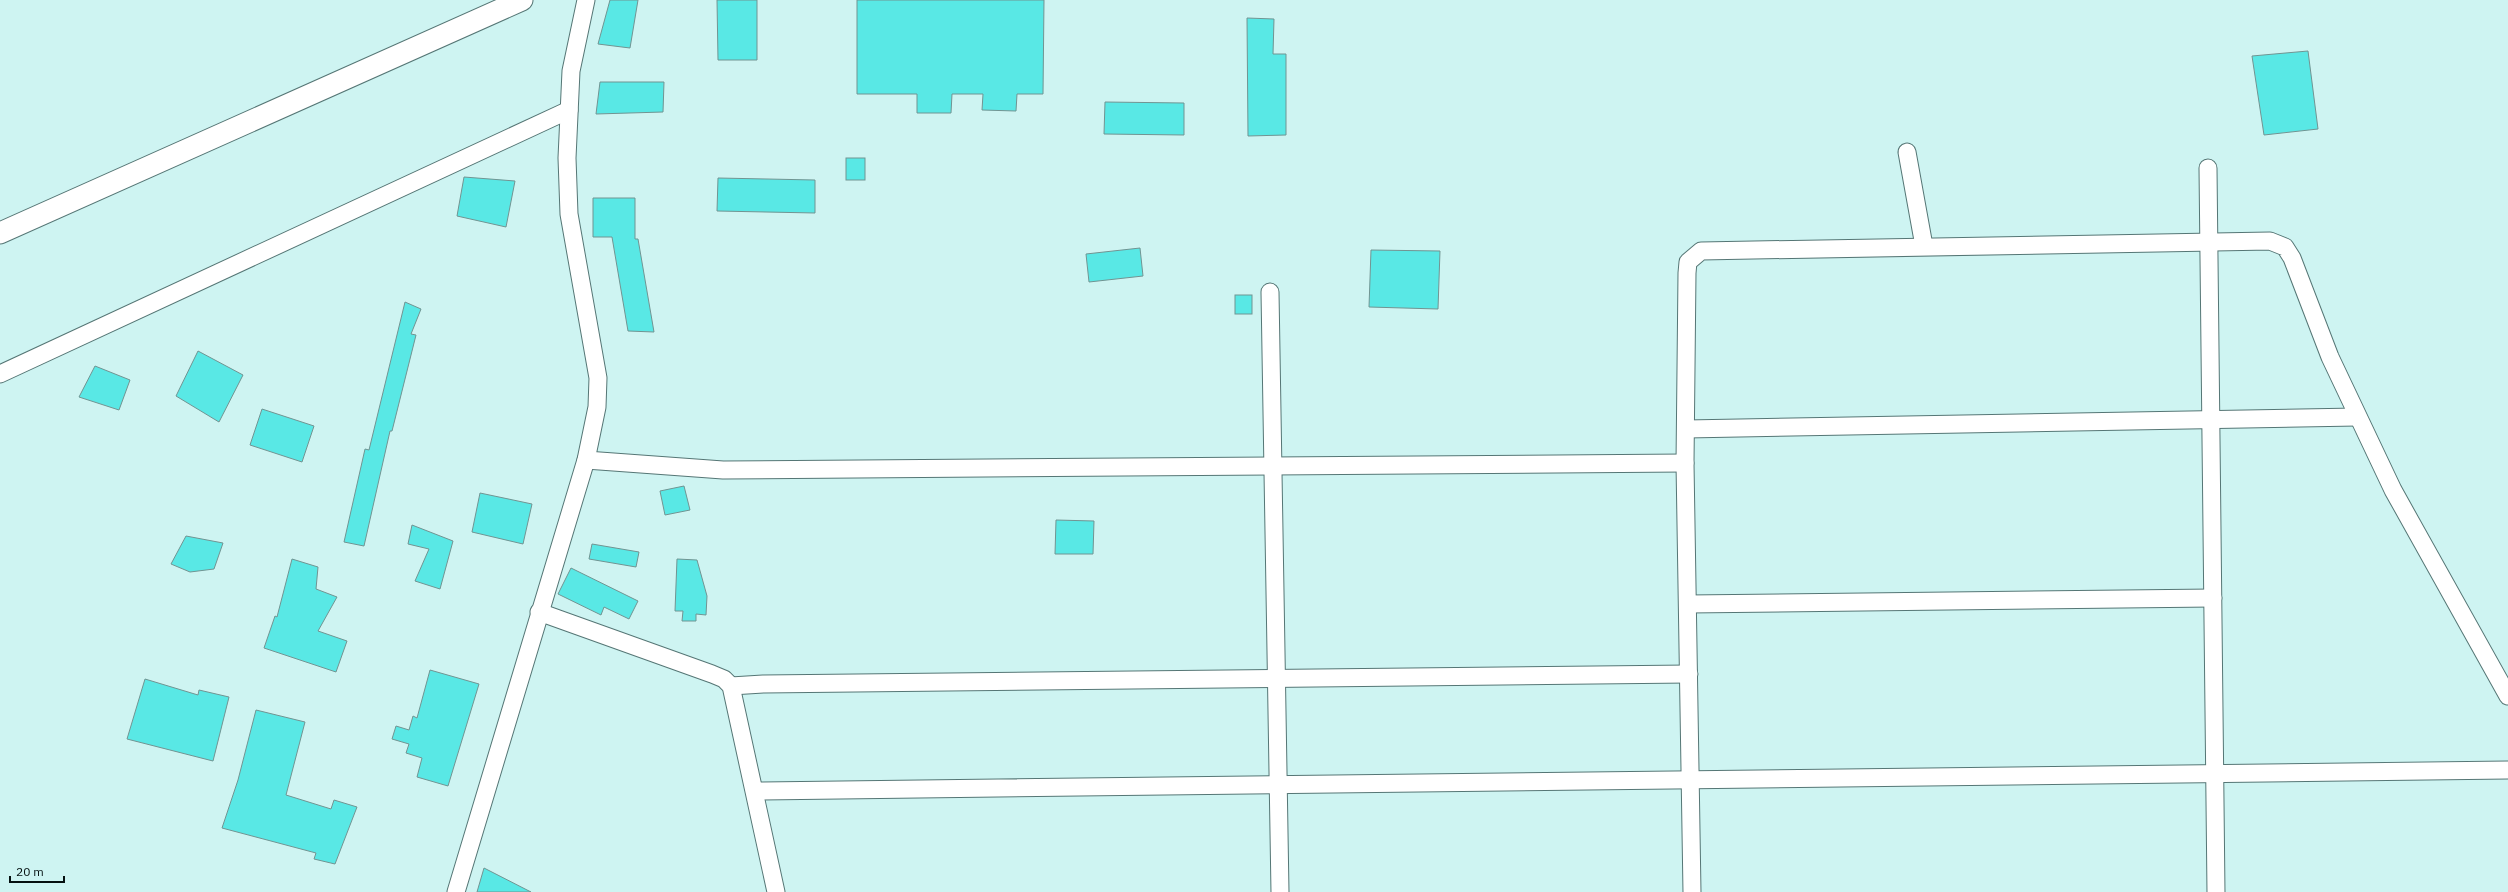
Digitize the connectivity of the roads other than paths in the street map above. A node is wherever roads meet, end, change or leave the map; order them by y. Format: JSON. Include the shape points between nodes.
{"nodes":[{"id":1,"x":522,"y":0,"type":"edge"},
{"id":2,"x":586,"y":0,"type":"edge"},
{"id":3,"x":569,"y":110,"type":"junction"},
{"id":4,"x":1907,"y":152,"type":"dead end"},
{"id":5,"x":2208,"y":168,"type":"dead end"},
{"id":6,"x":0,"y":233,"type":"edge"},
{"id":7,"x":2209,"y":242,"type":"junction"},
{"id":8,"x":1924,"y":246,"type":"junction"},
{"id":9,"x":1270,"y":292,"type":"dead end"},
{"id":10,"x":0,"y":374,"type":"edge"},
{"id":11,"x":2358,"y":417,"type":"junction"},
{"id":12,"x":2211,"y":420,"type":"junction"},
{"id":13,"x":1686,"y":429,"type":"junction"},
{"id":14,"x":586,"y":460,"type":"junction"},
{"id":15,"x":1686,"y":463,"type":"junction"},
{"id":16,"x":1273,"y":466,"type":"junction"},
{"id":17,"x":2213,"y":598,"type":"junction"},
{"id":18,"x":1688,"y":604,"type":"junction"},
{"id":19,"x":539,"y":612,"type":"junction"},
{"id":20,"x":1689,"y":674,"type":"junction"},
{"id":21,"x":1276,"y":678,"type":"junction"},
{"id":22,"x":731,"y":686,"type":"junction"},
{"id":23,"x":2508,"y":696,"type":"edge"},
{"id":24,"x":2508,"y":770,"type":"edge"},
{"id":25,"x":2214,"y":773,"type":"junction"},
{"id":26,"x":1691,"y":779,"type":"junction"},
{"id":27,"x":1278,"y":784,"type":"junction"},
{"id":28,"x":755,"y":791,"type":"junction"},
{"id":29,"x":456,"y":892,"type":"edge"},
{"id":30,"x":776,"y":892,"type":"edge"},
{"id":31,"x":1280,"y":892,"type":"edge"},
{"id":32,"x":1692,"y":892,"type":"edge"},
{"id":33,"x":2216,"y":892,"type":"edge"}],
"edges":[{"from":1,"to":6,"type":"street"},
{"from":2,"to":3,"type":"street","via":[[571,71]]},
{"from":3,"to":10,"type":"street"},
{"from":3,"to":14,"type":"street","via":[[567,158],[570,214],[598,378],[597,407]]},
{"from":4,"to":8,"type":"street"},
{"from":5,"to":7,"type":"street"},
{"from":7,"to":8,"type":"street"},
{"from":7,"to":11,"type":"street","via":[[2270,241],[2285,247],[2292,258],[2330,357]]},
{"from":7,"to":12,"type":"street"},
{"from":8,"to":13,"type":"street","via":[[1707,250],[1696,253],[1687,267]]},
{"from":9,"to":16,"type":"street"},
{"from":11,"to":12,"type":"street"},
{"from":11,"to":23,"type":"street","via":[[2424,548]]},
{"from":12,"to":13,"type":"street"},
{"from":12,"to":17,"type":"street"},
{"from":13,"to":15,"type":"street"},
{"from":14,"to":16,"type":"street","via":[[723,470]]},
{"from":14,"to":19,"type":"street"},
{"from":15,"to":16,"type":"street"},
{"from":15,"to":18,"type":"street"},
{"from":16,"to":21,"type":"street"},
{"from":17,"to":18,"type":"street"},
{"from":17,"to":25,"type":"street"},
{"from":18,"to":20,"type":"street"},
{"from":19,"to":22,"type":"street","via":[[712,674],[724,679]]},
{"from":19,"to":29,"type":"street"},
{"from":20,"to":21,"type":"street"},
{"from":20,"to":26,"type":"street"},
{"from":21,"to":22,"type":"street"},
{"from":21,"to":27,"type":"street"},
{"from":22,"to":28,"type":"street"},
{"from":24,"to":25,"type":"street"},
{"from":25,"to":26,"type":"street"},
{"from":25,"to":33,"type":"street"},
{"from":26,"to":27,"type":"street"},
{"from":26,"to":32,"type":"street"},
{"from":27,"to":28,"type":"street"},
{"from":27,"to":31,"type":"street"},
{"from":28,"to":30,"type":"street"}]}
